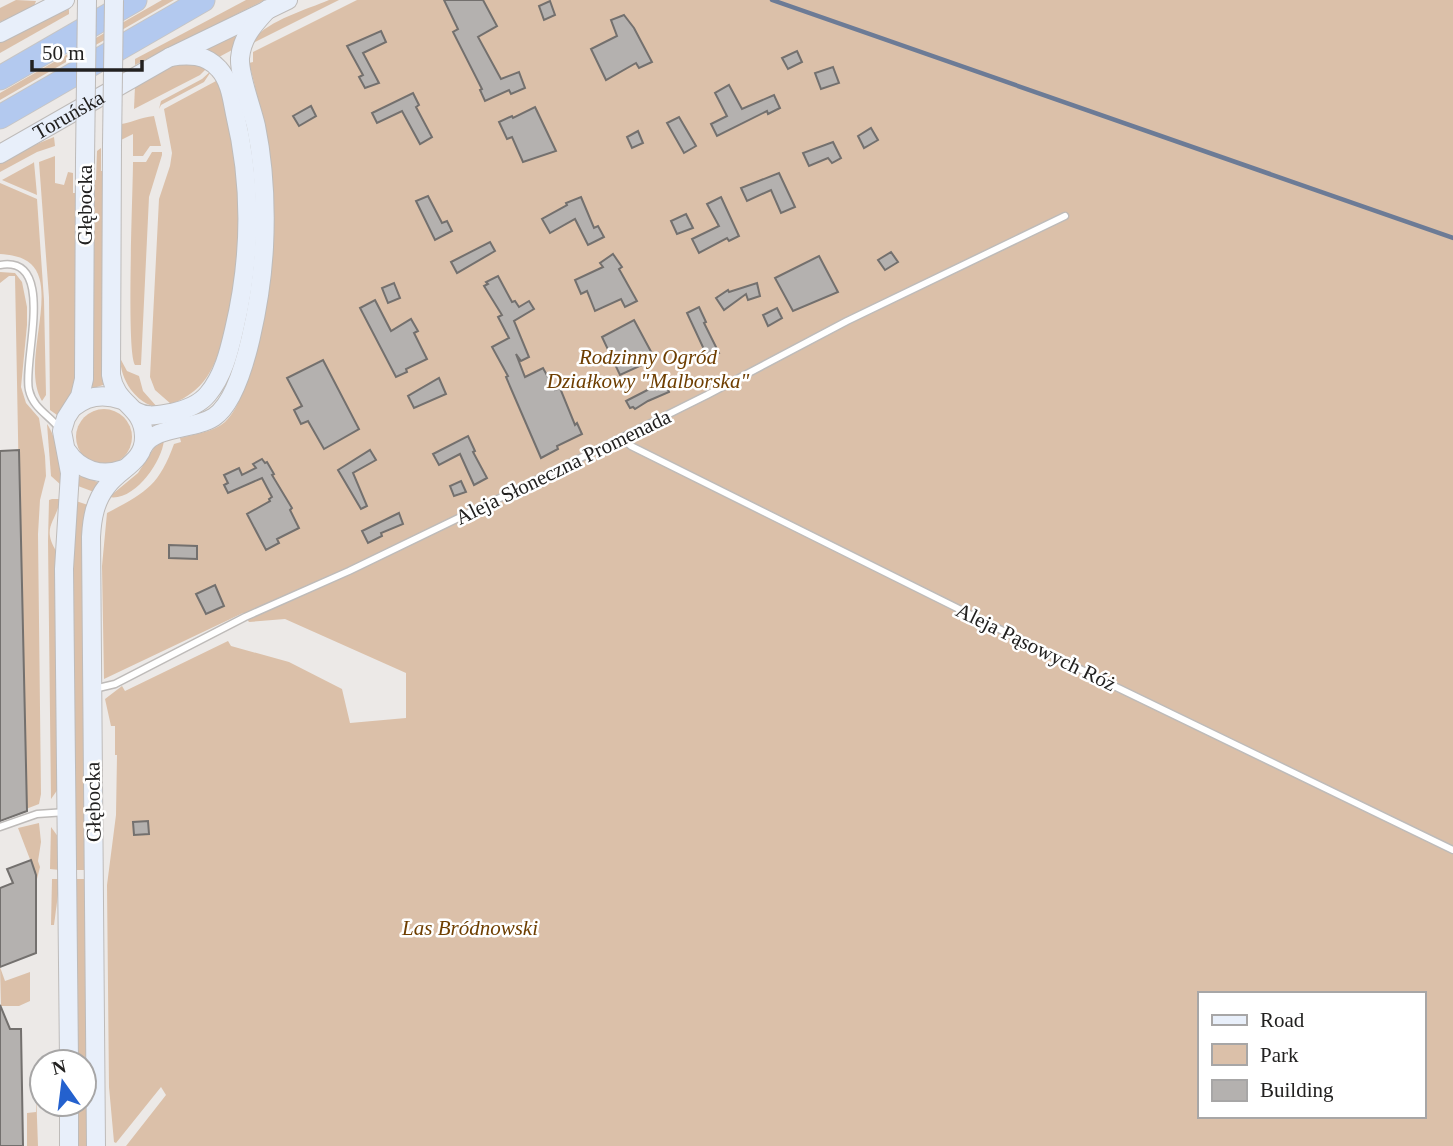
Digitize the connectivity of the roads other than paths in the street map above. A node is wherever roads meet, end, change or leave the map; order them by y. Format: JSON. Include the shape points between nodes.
{"nodes":[{"id":1,"x":65,"y":0,"type":"edge"},
{"id":2,"x":87,"y":0,"type":"edge"},
{"id":3,"x":114,"y":0,"type":"edge"},
{"id":4,"x":135,"y":0,"type":"edge"},
{"id":5,"x":203,"y":0,"type":"edge"},
{"id":6,"x":288,"y":0,"type":"edge"},
{"id":7,"x":268,"y":9,"type":"junction"},
{"id":8,"x":0,"y":33,"type":"edge"},
{"id":9,"x":170,"y":57,"type":"junction"},
{"id":10,"x":0,"y":78,"type":"edge"},
{"id":11,"x":0,"y":117,"type":"edge"},
{"id":12,"x":0,"y":154,"type":"edge"},
{"id":13,"x":1065,"y":216,"type":"dead end"},
{"id":14,"x":0,"y":265,"type":"edge"},
{"id":15,"x":129,"y":406,"type":"junction"},
{"id":16,"x":74,"y":407,"type":"junction"},
{"id":17,"x":622,"y":438,"type":"junction"},
{"id":18,"x":65,"y":444,"type":"junction"},
{"id":19,"x":143,"y":447,"type":"junction"},
{"id":20,"x":124,"y":469,"type":"junction"},
{"id":21,"x":92,"y":689,"type":"junction"},
{"id":22,"x":67,"y":812,"type":"junction"},
{"id":23,"x":0,"y":827,"type":"edge"},
{"id":24,"x":1453,"y":850,"type":"edge"},
{"id":25,"x":69,"y":1048,"type":"edge"},
{"id":26,"x":69,"y":1118,"type":"edge"},
{"id":27,"x":69,"y":1146,"type":"edge"},
{"id":28,"x":96,"y":1146,"type":"edge"}],
"edges":[{"from":1,"to":8,"type":"street"},
{"from":2,"to":16,"type":"street","name":"Głębocka","bridge":true,"via":[[85,370]]},
{"from":3,"to":15,"type":"street","name":"Głębocka","bridge":true,"via":[[111,364],[114,389]]},
{"from":4,"to":10,"type":"highway"},
{"from":5,"to":11,"type":"highway","name":"Toruńska"},
{"from":6,"to":7,"type":"street","name":"Toruńska"},
{"from":7,"to":9,"type":"street","name":"Toruńska"},
{"from":7,"to":19,"type":"street","via":[[244,39],[240,60],[260,152],[264,197],[261,282],[249,342],[232,394],[215,416],[155,435]]},
{"from":9,"to":12,"type":"street","name":"Toruńska"},
{"from":9,"to":15,"type":"street","via":[[196,55],[220,70],[226,81],[247,187],[245,266],[231,345],[210,392],[197,404],[178,411],[148,416]]},
{"from":13,"to":17,"type":"lane","name":"Aleja Słoneczna Promenada","via":[[837,326]]},
{"from":14,"to":18,"type":"lane","via":[[21,268],[31,283],[29,393],[59,428]]},
{"from":15,"to":16,"type":"street","via":[[109,396],[83,400]]},
{"from":15,"to":19,"type":"street","name":"Głębocka","via":[[143,429]]},
{"from":16,"to":18,"type":"street","name":"Głębocka","via":[[64,420]]},
{"from":17,"to":21,"type":"lane","name":"Aleja Słoneczna Promenada","via":[[245,617],[115,684]]},
{"from":17,"to":24,"type":"lane","name":"Aleja Pąsowych Róż","via":[[1112,685]]},
{"from":18,"to":20,"type":"street","via":[[76,462],[92,471]]},
{"from":18,"to":22,"type":"street","name":"Głębocka","via":[[71,473],[64,569]]},
{"from":19,"to":20,"type":"street","name":"Głębocka"},
{"from":20,"to":21,"type":"street","name":"Głębocka","via":[[106,487],[93,517],[89,570]]},
{"from":21,"to":28,"type":"street","name":"Głębocka"},
{"from":22,"to":23,"type":"lane","via":[[32,815]]},
{"from":22,"to":25,"type":"street","name":"Głębocka"},
{"from":26,"to":27,"type":"street"}]}
